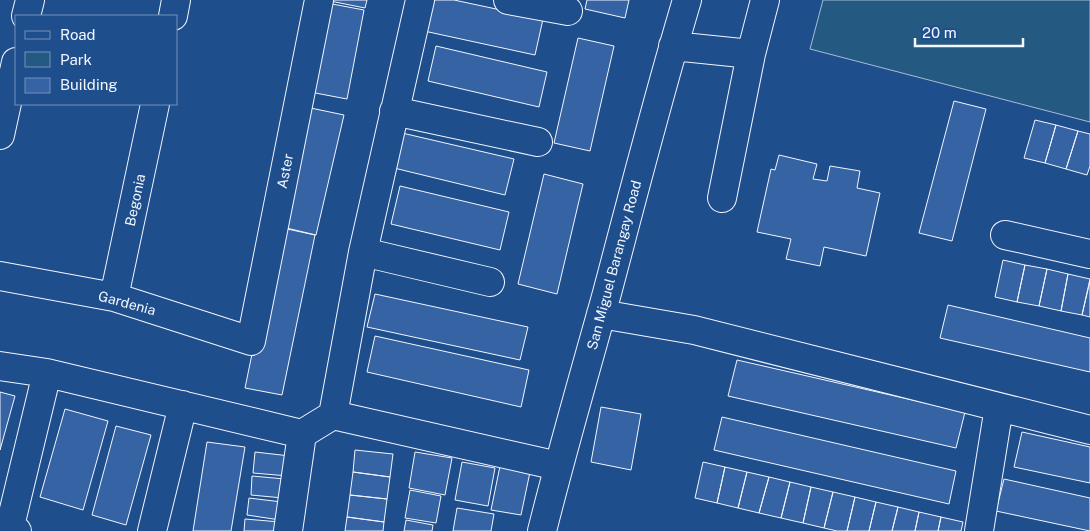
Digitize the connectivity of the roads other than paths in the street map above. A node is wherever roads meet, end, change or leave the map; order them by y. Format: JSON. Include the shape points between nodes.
{"nodes":[{"id":1,"x":30,"y":0,"type":"edge"},
{"id":2,"x":176,"y":0,"type":"edge"},
{"id":3,"x":319,"y":0,"type":"edge"},
{"id":4,"x":420,"y":0,"type":"edge"},
{"id":5,"x":508,"y":0,"type":"edge"},
{"id":6,"x":687,"y":0,"type":"edge"},
{"id":7,"x":765,"y":0,"type":"edge"},
{"id":8,"x":568,"y":11,"type":"dead end"},
{"id":9,"x":26,"y":15,"type":"edge"},
{"id":10,"x":173,"y":15,"type":"edge"},
{"id":11,"x":673,"y":46,"type":"junction"},
{"id":12,"x":751,"y":54,"type":"junction"},
{"id":13,"x":15,"y":66,"type":"edge"},
{"id":14,"x":155,"y":105,"type":"edge"},
{"id":15,"x":394,"y":111,"type":"junction"},
{"id":16,"x":0,"y":134,"type":"edge"},
{"id":17,"x":538,"y":142,"type":"dead end"},
{"id":18,"x":722,"y":198,"type":"dead end"},
{"id":19,"x":1005,"y":235,"type":"dead end"},
{"id":20,"x":363,"y":252,"type":"junction"},
{"id":21,"x":1090,"y":254,"type":"edge"},
{"id":22,"x":0,"y":276,"type":"edge"},
{"id":23,"x":490,"y":282,"type":"dead end"},
{"id":24,"x":114,"y":297,"type":"junction"},
{"id":25,"x":601,"y":314,"type":"junction"},
{"id":26,"x":251,"y":341,"type":"joint"},
{"id":27,"x":0,"y":366,"type":"edge"},
{"id":28,"x":47,"y":373,"type":"junction"},
{"id":29,"x":183,"y":405,"type":"junction"},
{"id":30,"x":999,"y":407,"type":"junction"},
{"id":31,"x":333,"y":415,"type":"junction"},
{"id":32,"x":1090,"y":430,"type":"edge"},
{"id":33,"x":302,"y":434,"type":"junction"},
{"id":34,"x":558,"y":466,"type":"junction"},
{"id":35,"x":17,"y":531,"type":"edge"},
{"id":36,"x":152,"y":531,"type":"edge"},
{"id":37,"x":288,"y":531,"type":"edge"},
{"id":38,"x":542,"y":531,"type":"edge"},
{"id":39,"x":979,"y":531,"type":"edge"}],
"edges":[{"from":1,"to":9,"type":"street"},
{"from":2,"to":10,"type":"street"},
{"from":3,"to":26,"type":"street","name":"Aster"},
{"from":4,"to":15,"type":"street"},
{"from":5,"to":8,"type":"street"},
{"from":6,"to":11,"type":"street","name":"San Miguel Barangay Road"},
{"from":7,"to":12,"type":"street"},
{"from":11,"to":12,"type":"street"},
{"from":11,"to":25,"type":"street","name":"San Miguel Barangay Road"},
{"from":12,"to":18,"type":"street"},
{"from":13,"to":16,"type":"street"},
{"from":14,"to":24,"type":"street","name":"Begonia"},
{"from":15,"to":17,"type":"street"},
{"from":15,"to":20,"type":"street"},
{"from":19,"to":21,"type":"street"},
{"from":20,"to":23,"type":"street"},
{"from":20,"to":31,"type":"street"},
{"from":22,"to":24,"type":"street","name":"Gardenia"},
{"from":24,"to":26,"type":"street","name":"Gardenia"},
{"from":25,"to":30,"type":"street","via":[[694,330]]},
{"from":25,"to":34,"type":"street","name":"San Miguel Barangay Road"},
{"from":27,"to":28,"type":"street"},
{"from":28,"to":29,"type":"street"},
{"from":28,"to":35,"type":"street","via":[[9,530]]},
{"from":29,"to":33,"type":"street"},
{"from":29,"to":36,"type":"street"},
{"from":30,"to":32,"type":"street"},
{"from":30,"to":39,"type":"street"},
{"from":31,"to":33,"type":"street"},
{"from":31,"to":34,"type":"street"},
{"from":33,"to":37,"type":"street"},
{"from":34,"to":38,"type":"street","name":"San Miguel Barangay Road"}]}
